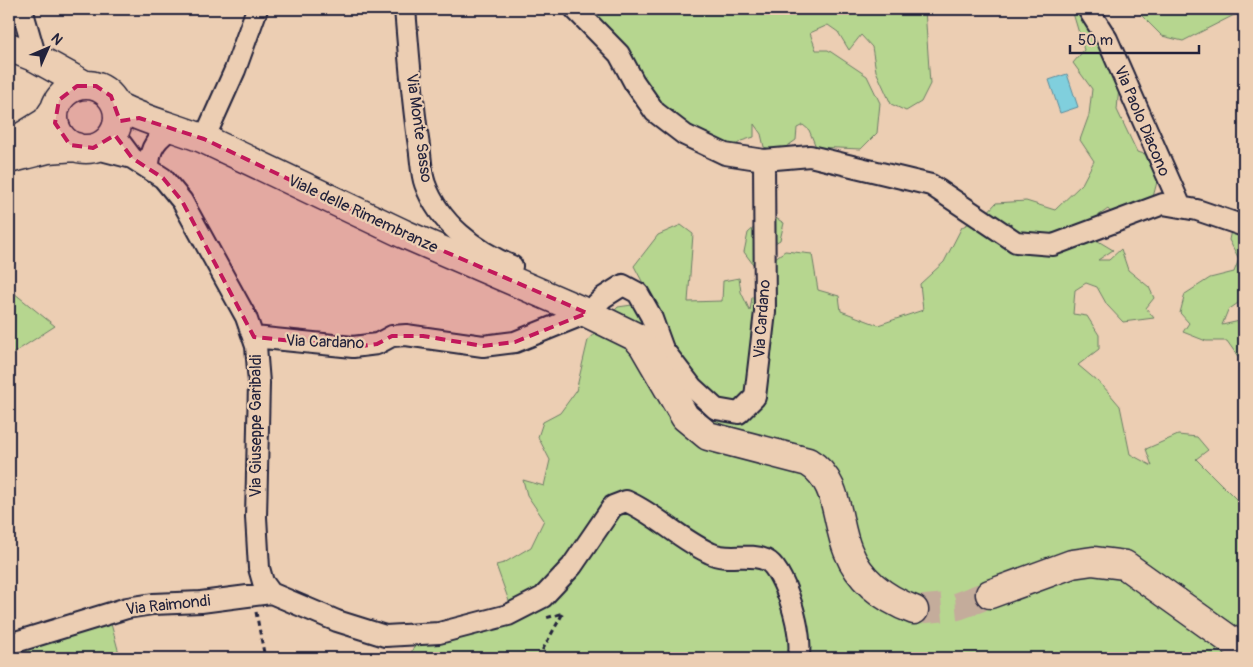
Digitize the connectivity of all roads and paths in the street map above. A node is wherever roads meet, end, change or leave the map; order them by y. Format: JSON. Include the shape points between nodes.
{"nodes":[{"id":1,"x":22,"y":9,"type":"edge"},
{"id":2,"x":257,"y":9,"type":"edge"},
{"id":3,"x":405,"y":9,"type":"edge"},
{"id":4,"x":575,"y":9,"type":"edge"},
{"id":5,"x":1088,"y":9,"type":"edge"},
{"id":6,"x":9,"y":47,"type":"edge"},
{"id":7,"x":36,"y":58,"type":"junction"},
{"id":8,"x":85,"y":85,"type":"junction"},
{"id":9,"x":56,"y":107,"type":"junction"},
{"id":10,"x":174,"y":127,"type":"junction"},
{"id":11,"x":109,"y":130,"type":"junction"},
{"id":12,"x":204,"y":139,"type":"junction"},
{"id":13,"x":9,"y":145,"type":"edge"},
{"id":14,"x":9,"y":159,"type":"edge"},
{"id":15,"x":764,"y":160,"type":"junction"},
{"id":16,"x":140,"y":163,"type":"junction"},
{"id":17,"x":1181,"y":207,"type":"junction"},
{"id":18,"x":1244,"y":226,"type":"edge"},
{"id":19,"x":587,"y":313,"type":"junction"},
{"id":20,"x":254,"y":337,"type":"junction"},
{"id":21,"x":262,"y":594,"type":"junction"},
{"id":22,"x":990,"y":594,"type":"tunnel mouth"},
{"id":23,"x":914,"y":610,"type":"tunnel mouth"},
{"id":24,"x":9,"y":644,"type":"edge"},
{"id":25,"x":1244,"y":650,"type":"edge"},
{"id":26,"x":265,"y":658,"type":"edge"},
{"id":27,"x":798,"y":658,"type":"edge"}],
"edges":[{"from":1,"to":7,"type":"street"},
{"from":2,"to":12,"type":"street","via":[[235,70]]},
{"from":3,"to":19,"type":"street","name":"Via Monte Sasso","via":[[414,116],[425,184],[442,215],[467,241],[491,257],[579,297]]},
{"from":4,"to":15,"type":"street","via":[[619,54],[655,112],[685,135],[725,154]]},
{"from":5,"to":17,"type":"street","name":"Via Paolo Diacono","via":[[1107,39]]},
{"from":6,"to":7,"type":"main road"},
{"from":7,"to":8,"type":"main road"},
{"from":8,"to":9,"type":"main road","via":[[70,89]]},
{"from":8,"to":11,"type":"main road","via":[[102,89],[111,96]]},
{"from":9,"to":11,"type":"main road","via":[[57,131],[66,142]]},
{"from":9,"to":13,"type":"main road","via":[[46,122]]},
{"from":10,"to":11,"type":"main road","name":"Viale delle Rimembranze"},
{"from":10,"to":12,"type":"main road","name":"Viale delle Rimembranze"},
{"from":10,"to":16,"type":"street","via":[[163,134]]},
{"from":11,"to":14,"type":"main road"},
{"from":11,"to":16,"type":"street","name":"Via Giuseppe Garibaldi"},
{"from":12,"to":19,"type":"main road","name":"Viale delle Rimembranze","via":[[404,234]]},
{"from":15,"to":17,"type":"street","via":[[810,156],[931,185],[1016,242],[1053,245],[1163,204]]},
{"from":15,"to":19,"type":"street","name":"Via Cardano","via":[[765,312],[755,397],[739,413],[716,409],[692,388],[663,349],[638,292],[624,285]]},
{"from":16,"to":20,"type":"street","name":"Via Giuseppe Garibaldi","via":[[163,178],[182,201],[226,278]]},
{"from":17,"to":18,"type":"street"},
{"from":19,"to":20,"type":"street","name":"Via Cardano","via":[[515,342],[483,346],[414,335],[392,336],[376,344],[353,347]]},
{"from":19,"to":23,"type":"main road","name":"Viale delle Rimembranze","via":[[636,337],[685,417],[708,436],[808,462],[815,467],[834,497],[848,551],[865,580],[891,601]]},
{"from":20,"to":21,"type":"street","name":"Via Giuseppe Garibaldi","via":[[259,383],[256,518]]},
{"from":21,"to":24,"type":"street","name":"Via Raimondi","via":[[127,608]]},
{"from":21,"to":26,"type":"path"},
{"from":21,"to":27,"type":"street","via":[[385,636],[439,633],[508,615],[529,606],[556,585],[613,506],[626,500],[710,554],[756,558],[773,566],[791,606],[798,633]]},
{"from":22,"to":25,"type":"main road","via":[[1072,564],[1093,561],[1125,565]]}]}
